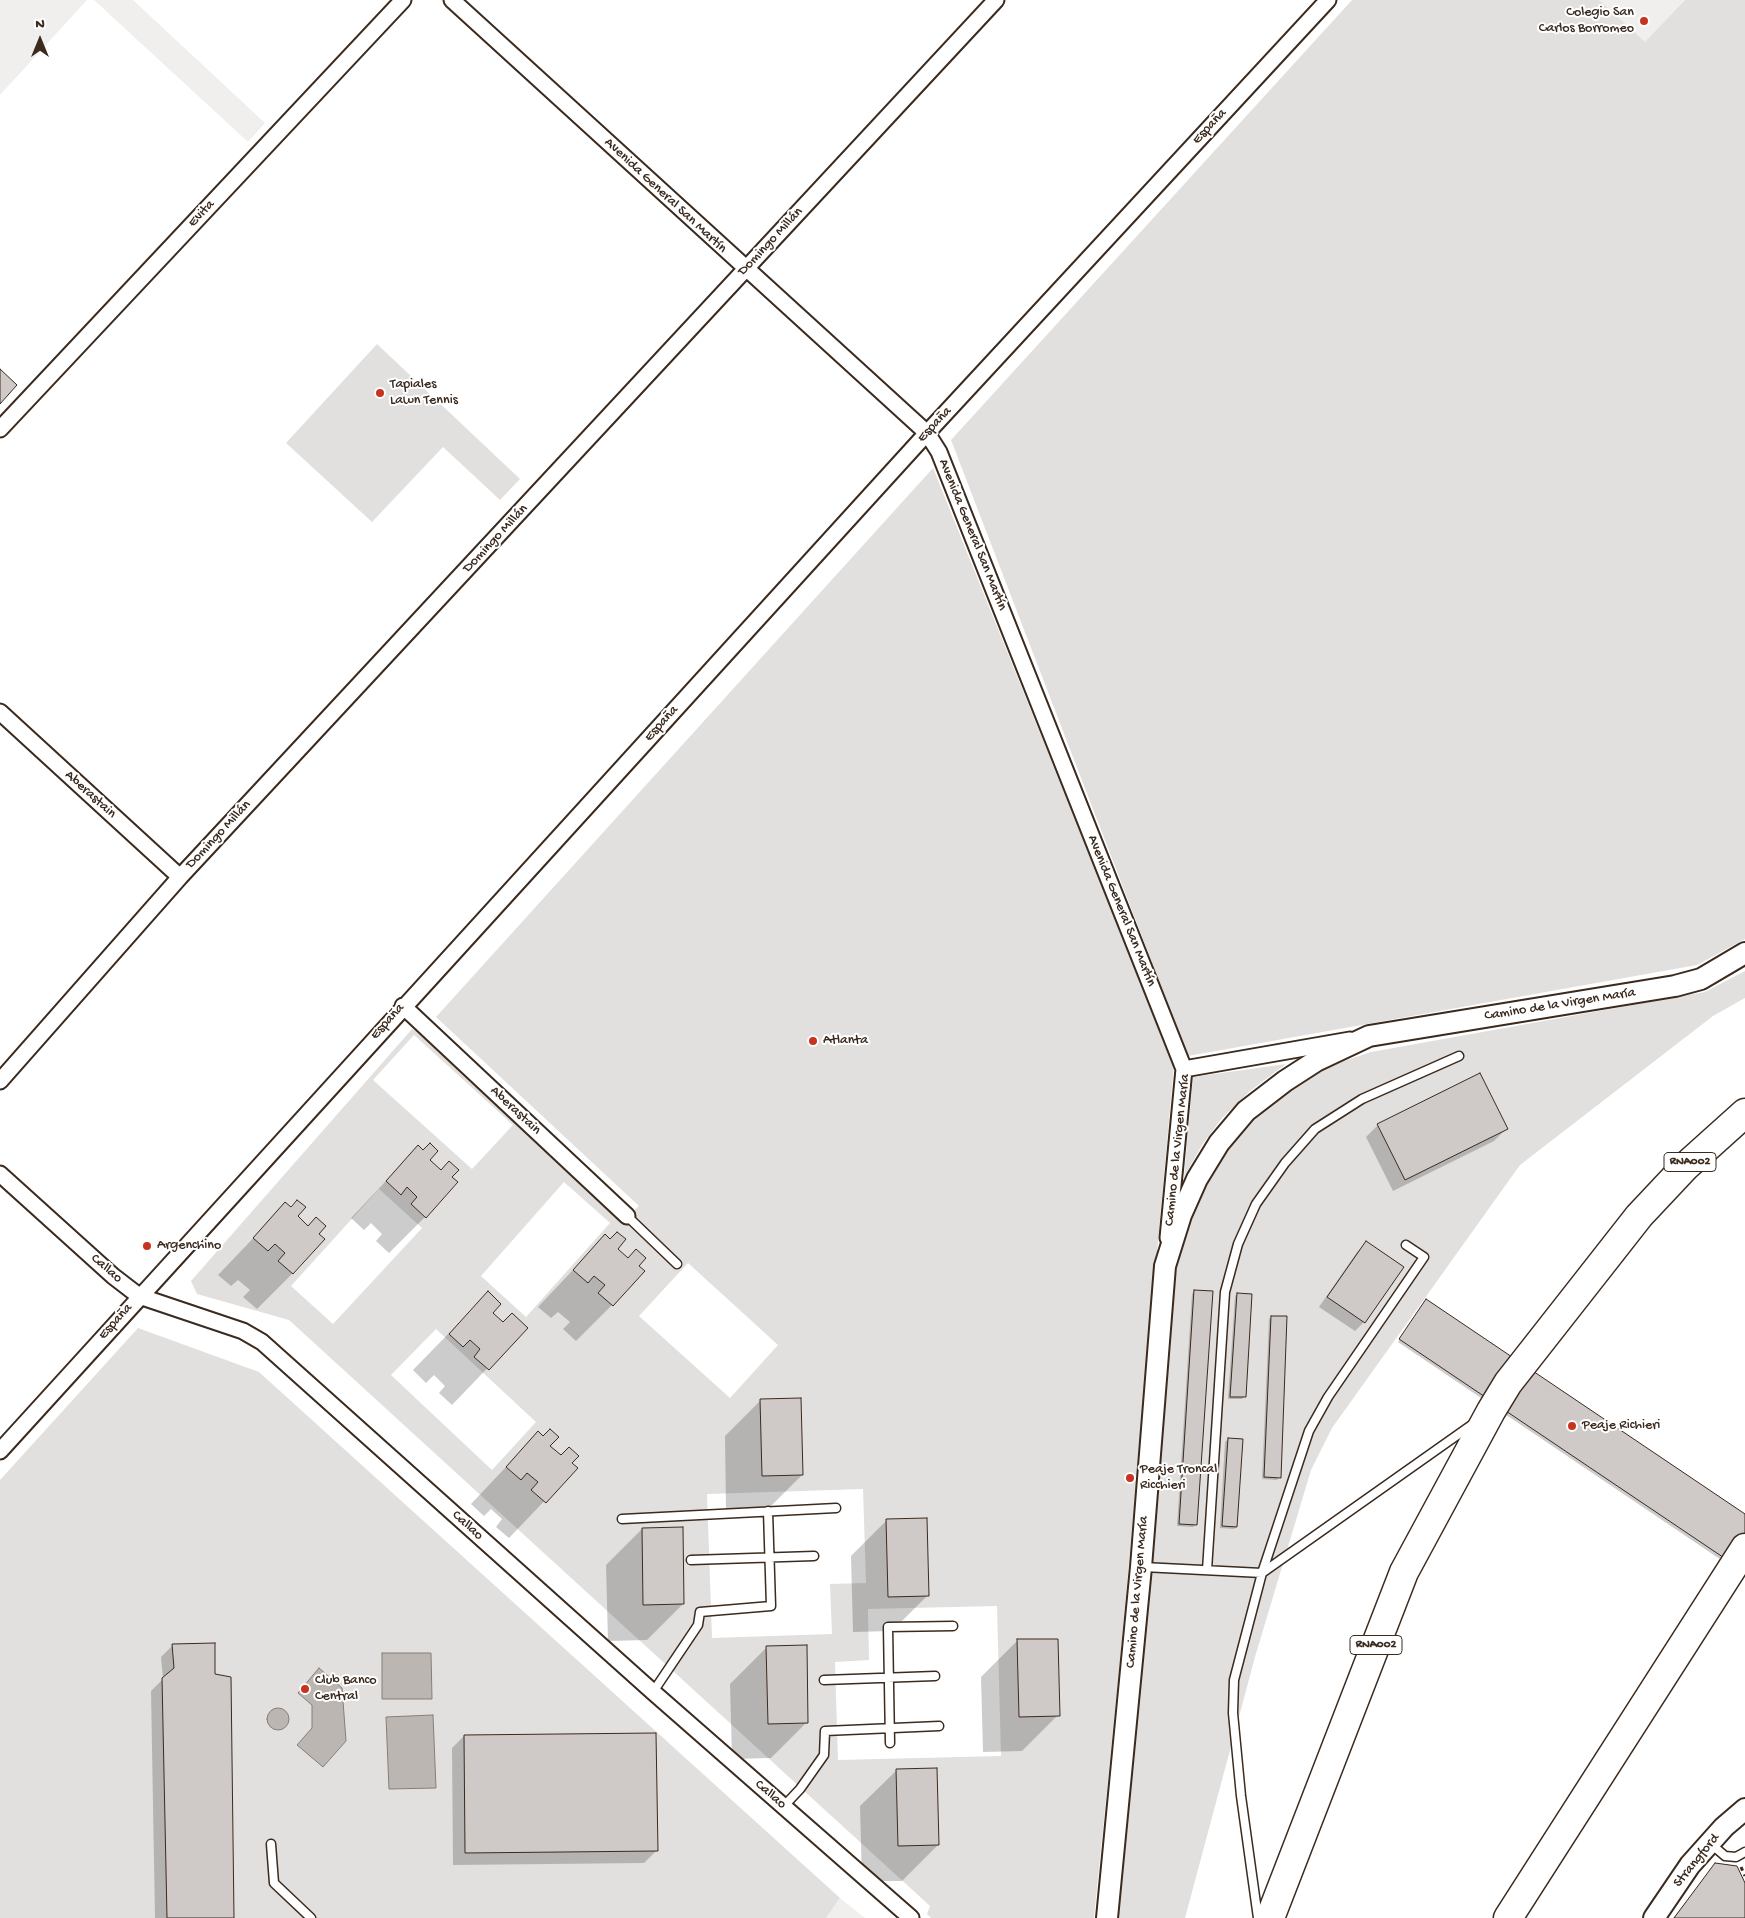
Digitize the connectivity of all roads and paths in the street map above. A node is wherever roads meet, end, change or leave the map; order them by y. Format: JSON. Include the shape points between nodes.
{"nodes":[{"id":1,"x":404,"y":0,"type":"edge"},
{"id":2,"x":452,"y":0,"type":"edge"},
{"id":3,"x":996,"y":0,"type":"edge"},
{"id":4,"x":1328,"y":0,"type":"edge"},
{"id":5,"x":746,"y":270,"type":"junction"},
{"id":6,"x":0,"y":429,"type":"edge"},
{"id":7,"x":928,"y":433,"type":"junction"},
{"id":8,"x":0,"y":712,"type":"edge"},
{"id":9,"x":180,"y":877,"type":"junction"},
{"id":10,"x":1745,"y":953,"type":"edge"},
{"id":11,"x":403,"y":1006,"type":"junction"},
{"id":12,"x":1368,"y":1036,"type":"junction"},
{"id":13,"x":1459,"y":1056,"type":"dead end"},
{"id":14,"x":1184,"y":1069,"type":"junction"},
{"id":15,"x":0,"y":1082,"type":"edge"},
{"id":16,"x":1745,"y":1113,"type":"edge"},
{"id":17,"x":0,"y":1174,"type":"edge"},
{"id":18,"x":627,"y":1216,"type":"joint"},
{"id":19,"x":1406,"y":1245,"type":"dead end"},
{"id":20,"x":677,"y":1264,"type":"dead end"},
{"id":21,"x":1165,"y":1266,"type":"junction"},
{"id":22,"x":139,"y":1296,"type":"junction"},
{"id":23,"x":1491,"y":1411,"type":"junction"},
{"id":24,"x":0,"y":1451,"type":"edge"},
{"id":25,"x":836,"y":1508,"type":"dead end"},
{"id":26,"x":768,"y":1511,"type":"junction"},
{"id":27,"x":622,"y":1519,"type":"dead end"},
{"id":28,"x":1745,"y":1548,"type":"edge"},
{"id":29,"x":814,"y":1556,"type":"dead end"},
{"id":30,"x":769,"y":1557,"type":"junction"},
{"id":31,"x":691,"y":1560,"type":"dead end"},
{"id":32,"x":1141,"y":1567,"type":"junction"},
{"id":33,"x":1207,"y":1570,"type":"junction"},
{"id":34,"x":1262,"y":1573,"type":"junction"},
{"id":35,"x":953,"y":1626,"type":"dead end"},
{"id":36,"x":935,"y":1676,"type":"dead end"},
{"id":37,"x":889,"y":1678,"type":"junction"},
{"id":38,"x":824,"y":1680,"type":"dead end"},
{"id":39,"x":653,"y":1692,"type":"junction"},
{"id":40,"x":940,"y":1726,"type":"dead end"},
{"id":41,"x":890,"y":1728,"type":"junction"},
{"id":42,"x":890,"y":1743,"type":"dead end"},
{"id":43,"x":784,"y":1806,"type":"junction"},
{"id":44,"x":1745,"y":1809,"type":"edge"},
{"id":45,"x":1709,"y":1843,"type":"junction"},
{"id":46,"x":271,"y":1844,"type":"dead end"},
{"id":47,"x":1745,"y":1852,"type":"edge"},
{"id":48,"x":311,"y":1918,"type":"edge"},
{"id":49,"x":911,"y":1918,"type":"edge"},
{"id":50,"x":1107,"y":1918,"type":"edge"},
{"id":51,"x":1258,"y":1918,"type":"edge"},
{"id":52,"x":1270,"y":1918,"type":"edge"},
{"id":53,"x":1508,"y":1918,"type":"edge"},
{"id":54,"x":1654,"y":1918,"type":"edge"}],
"edges":[{"from":1,"to":6,"type":"street","name":"Evita"},
{"from":2,"to":5,"type":"street","name":"Avenida General San Martín"},
{"from":3,"to":5,"type":"street","name":"Domingo Millán"},
{"from":4,"to":7,"type":"street","name":"España"},
{"from":5,"to":7,"type":"street","name":"Avenida General San Martín"},
{"from":5,"to":9,"type":"street","name":"Domingo Millán"},
{"from":7,"to":11,"type":"street","name":"España"},
{"from":7,"to":14,"type":"street","name":"Avenida General San Martín","via":[[943,461]]},
{"from":8,"to":9,"type":"street","name":"Aberastain"},
{"from":9,"to":15,"type":"street","name":"Domingo Millán"},
{"from":10,"to":12,"type":"street","name":"Camino de la Virgen María","via":[[1701,979],[1675,986]]},
{"from":11,"to":18,"type":"street","name":"Aberastain"},
{"from":11,"to":22,"type":"street","name":"España"},
{"from":12,"to":14,"type":"street","name":"Camino de la Virgen María"},
{"from":12,"to":21,"type":"street","name":"Camino de la Virgen María","via":[[1316,1061],[1246,1111],[1219,1143],[1197,1179],[1181,1215]]},
{"from":13,"to":33,"type":"lane","via":[[1362,1099],[1315,1129],[1285,1163],[1256,1204],[1238,1244],[1225,1292]]},
{"from":14,"to":21,"type":"street","name":"Camino de la Virgen María"},
{"from":16,"to":23,"type":"highway","number":"RNA002","via":[[1686,1166],[1639,1216],[1508,1383]]},
{"from":17,"to":22,"type":"street","name":"Callao","via":[[112,1276]]},
{"from":18,"to":20,"type":"lane"},
{"from":19,"to":34,"type":"lane","via":[[1424,1258],[1309,1431]]},
{"from":21,"to":32,"type":"street","name":"Camino de la Virgen María"},
{"from":22,"to":24,"type":"street","name":"España"},
{"from":22,"to":39,"type":"street","name":"Callao","via":[[243,1331],[262,1342]]},
{"from":23,"to":34,"type":"lane"},
{"from":23,"to":52,"type":"highway","number":"RNA002","via":[[1404,1572]]},
{"from":25,"to":26,"type":"lane"},
{"from":26,"to":27,"type":"lane"},
{"from":26,"to":30,"type":"lane"},
{"from":28,"to":53,"type":"highway"},
{"from":29,"to":30,"type":"lane"},
{"from":30,"to":31,"type":"lane"},
{"from":30,"to":39,"type":"lane","via":[[771,1606],[700,1612],[698,1625]]},
{"from":32,"to":33,"type":"lane"},
{"from":32,"to":50,"type":"street","name":"Camino de la Virgen María"},
{"from":33,"to":34,"type":"lane"},
{"from":34,"to":51,"type":"lane","via":[[1234,1680],[1233,1713]]},
{"from":35,"to":37,"type":"lane","via":[[888,1627]]},
{"from":36,"to":37,"type":"lane"},
{"from":37,"to":38,"type":"lane"},
{"from":37,"to":41,"type":"lane"},
{"from":39,"to":43,"type":"street","name":"Callao"},
{"from":40,"to":41,"type":"lane"},
{"from":41,"to":42,"type":"lane"},
{"from":41,"to":43,"type":"lane","via":[[825,1731],[824,1755]]},
{"from":43,"to":49,"type":"street","name":"Callao"},
{"from":44,"to":45,"type":"street","name":"Strangford"},
{"from":45,"to":47,"type":"lane","via":[[1725,1856],[1736,1857]]},
{"from":45,"to":54,"type":"street","name":"Strangford"},
{"from":46,"to":48,"type":"lane","via":[[274,1883]]}]}
